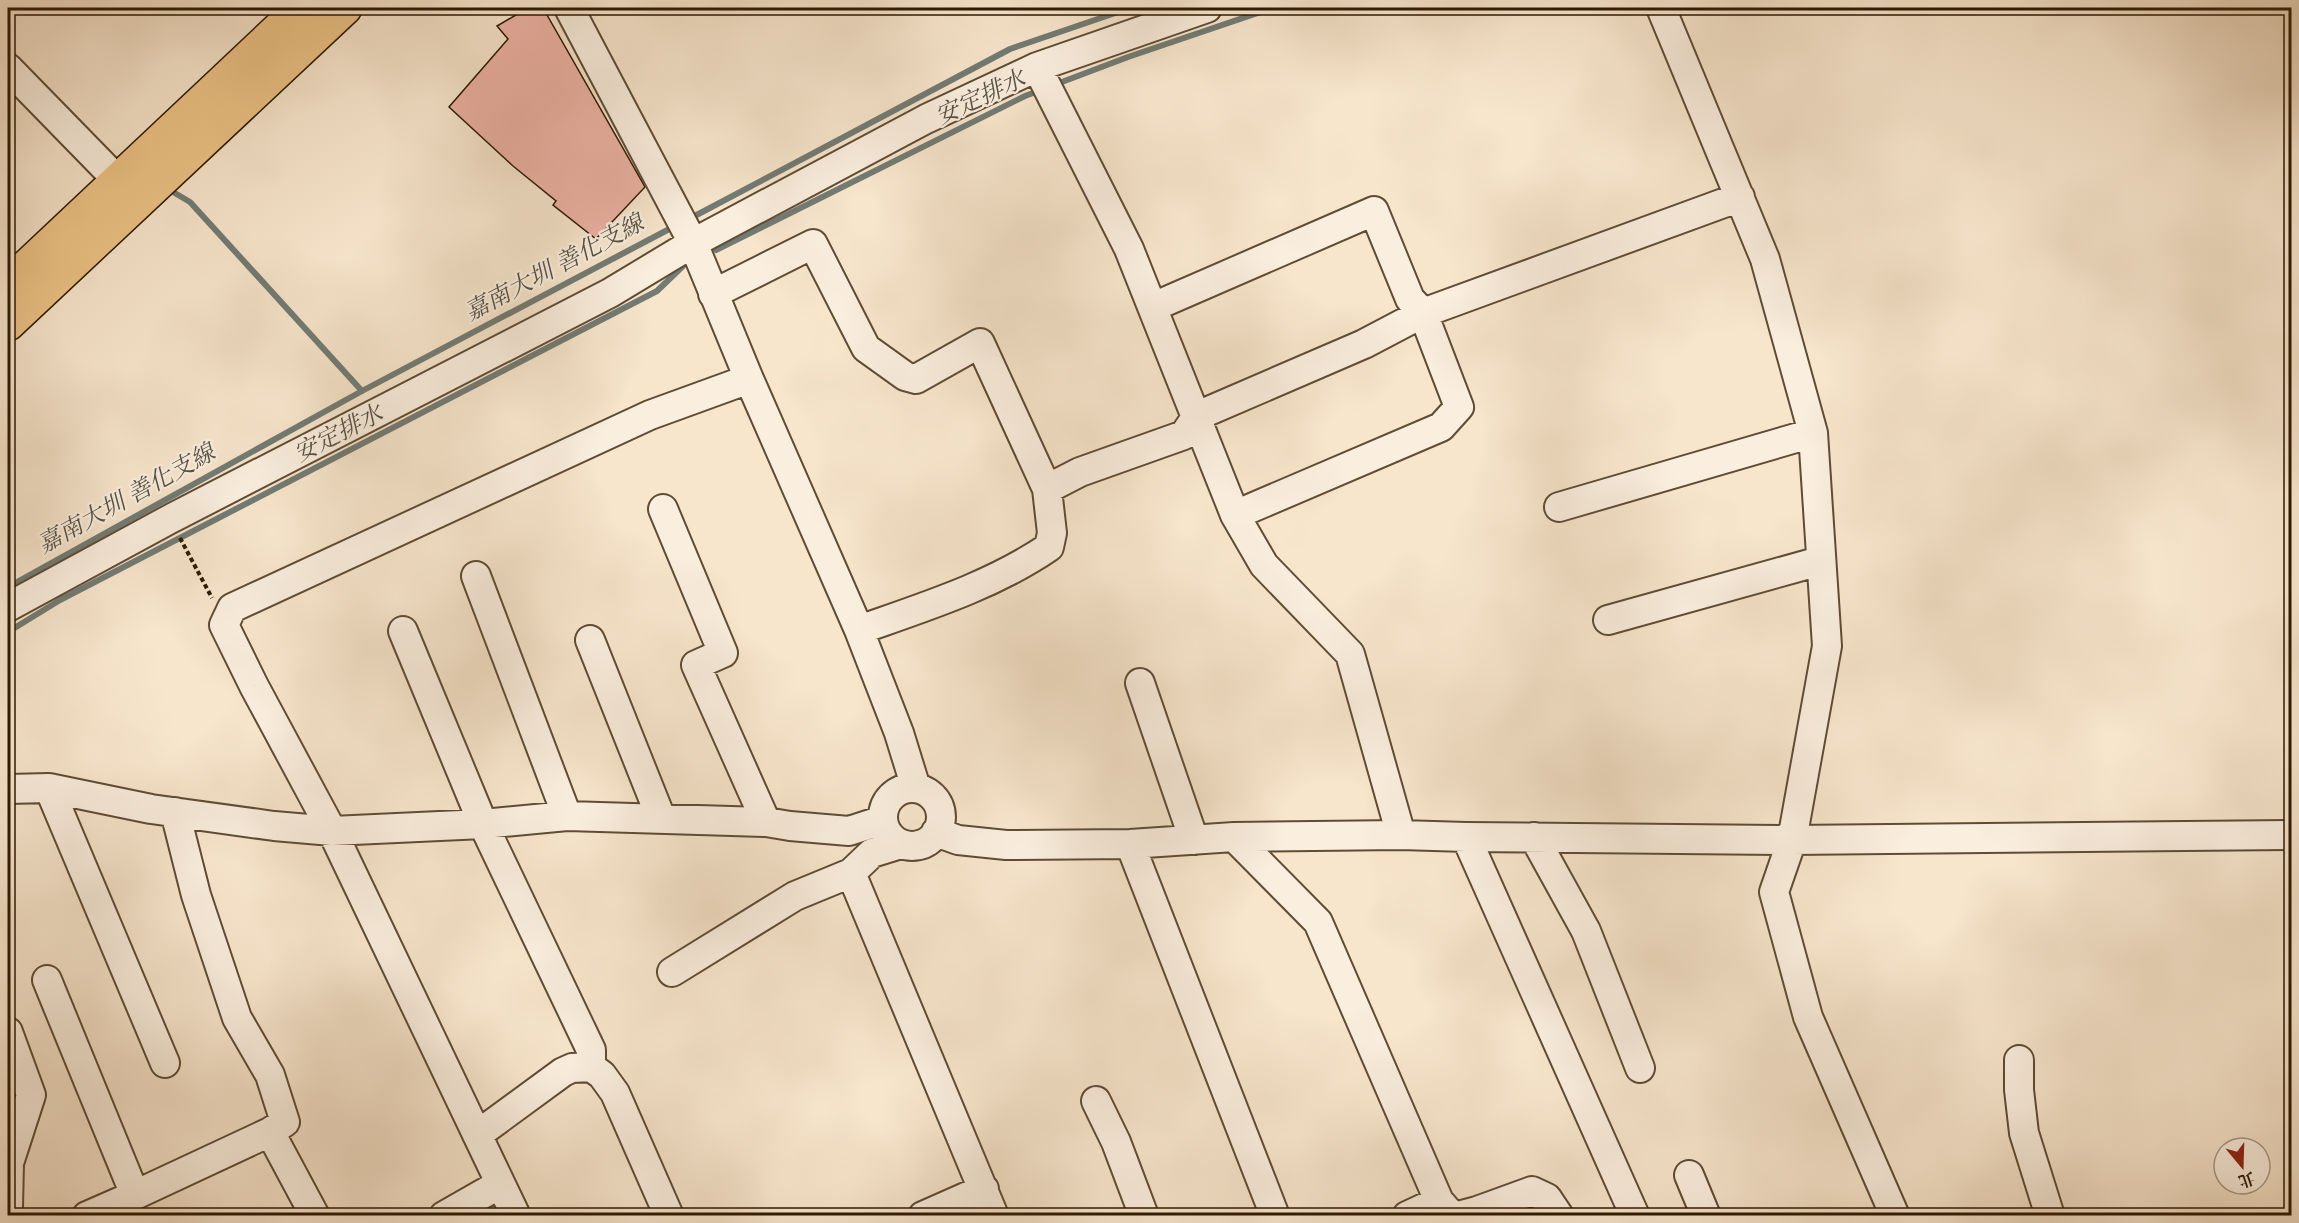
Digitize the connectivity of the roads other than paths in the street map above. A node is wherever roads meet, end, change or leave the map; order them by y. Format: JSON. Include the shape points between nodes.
{"nodes":[{"id":1,"x":301,"y":8,"type":"edge"},
{"id":2,"x":345,"y":8,"type":"edge"},
{"id":3,"x":569,"y":8,"type":"edge"},
{"id":4,"x":1207,"y":8,"type":"edge"},
{"id":5,"x":1661,"y":8,"type":"edge"},
{"id":6,"x":1037,"y":67,"type":"junction"},
{"id":7,"x":8,"y":68,"type":"edge"},
{"id":8,"x":127,"y":190,"type":"junction"},
{"id":9,"x":1740,"y":197,"type":"junction"},
{"id":10,"x":691,"y":239,"type":"junction"},
{"id":11,"x":8,"y":284,"type":"edge"},
{"id":12,"x":713,"y":294,"type":"junction"},
{"id":13,"x":1153,"y":307,"type":"junction"},
{"id":14,"x":1423,"y":313,"type":"junction"},
{"id":15,"x":8,"y":324,"type":"edge"},
{"id":16,"x":749,"y":379,"type":"junction"},
{"id":17,"x":1197,"y":416,"type":"junction"},
{"id":18,"x":1813,"y":433,"type":"junction"},
{"id":19,"x":1047,"y":489,"type":"junction"},
{"id":20,"x":1559,"y":507,"type":"dead end"},
{"id":21,"x":663,"y":509,"type":"dead end"},
{"id":22,"x":1235,"y":515,"type":"junction"},
{"id":23,"x":1820,"y":561,"type":"junction"},
{"id":24,"x":476,"y":576,"type":"dead end"},
{"id":25,"x":8,"y":607,"type":"edge"},
{"id":26,"x":1608,"y":620,"type":"dead end"},
{"id":27,"x":859,"y":630,"type":"junction"},
{"id":28,"x":403,"y":631,"type":"dead end"},
{"id":29,"x":590,"y":640,"type":"dead end"},
{"id":30,"x":1140,"y":683,"type":"dead end"},
{"id":31,"x":916,"y":788,"type":"junction"},
{"id":32,"x":8,"y":789,"type":"edge"},
{"id":33,"x":49,"y":789,"type":"junction"},
{"id":34,"x":175,"y":812,"type":"junction"},
{"id":35,"x":567,"y":816,"type":"junction"},
{"id":36,"x":661,"y":818,"type":"junction"},
{"id":37,"x":883,"y":820,"type":"junction"},
{"id":38,"x":766,"y":822,"type":"junction"},
{"id":39,"x":483,"y":824,"type":"junction"},
{"id":40,"x":332,"y":831,"type":"junction"},
{"id":41,"x":936,"y":832,"type":"junction"},
{"id":42,"x":1401,"y":835,"type":"junction"},
{"id":43,"x":2292,"y":835,"type":"edge"},
{"id":44,"x":1234,"y":837,"type":"junction"},
{"id":45,"x":1466,"y":837,"type":"junction"},
{"id":46,"x":1534,"y":837,"type":"junction"},
{"id":47,"x":1194,"y":840,"type":"junction"},
{"id":48,"x":1792,"y":840,"type":"junction"},
{"id":49,"x":901,"y":844,"type":"junction"},
{"id":50,"x":1130,"y":844,"type":"junction"},
{"id":51,"x":851,"y":873,"type":"junction"},
{"id":52,"x":672,"y":972,"type":"dead end"},
{"id":53,"x":47,"y":981,"type":"dead end"},
{"id":54,"x":8,"y":1032,"type":"edge"},
{"id":55,"x":2019,"y":1060,"type":"dead end"},
{"id":56,"x":165,"y":1063,"type":"dead end"},
{"id":57,"x":591,"y":1067,"type":"junction"},
{"id":58,"x":1640,"y":1068,"type":"dead end"},
{"id":59,"x":1096,"y":1101,"type":"dead end"},
{"id":60,"x":270,"y":1132,"type":"junction"},
{"id":61,"x":477,"y":1135,"type":"junction"},
{"id":62,"x":1689,"y":1175,"type":"dead end"},
{"id":63,"x":500,"y":1184,"type":"junction"},
{"id":64,"x":984,"y":1189,"type":"junction"},
{"id":65,"x":135,"y":1195,"type":"junction"},
{"id":66,"x":8,"y":1208,"type":"edge"},
{"id":67,"x":1450,"y":1211,"type":"edge"},
{"id":68,"x":15,"y":1215,"type":"edge"},
{"id":69,"x":87,"y":1215,"type":"edge"},
{"id":70,"x":315,"y":1215,"type":"edge"},
{"id":71,"x":444,"y":1215,"type":"edge"},
{"id":72,"x":516,"y":1215,"type":"edge"},
{"id":73,"x":669,"y":1215,"type":"edge"},
{"id":74,"x":923,"y":1215,"type":"edge"},
{"id":75,"x":994,"y":1215,"type":"edge"},
{"id":76,"x":1144,"y":1215,"type":"edge"},
{"id":77,"x":1275,"y":1215,"type":"edge"},
{"id":78,"x":1407,"y":1215,"type":"edge"},
{"id":79,"x":1559,"y":1215,"type":"edge"},
{"id":80,"x":1635,"y":1215,"type":"edge"},
{"id":81,"x":1706,"y":1215,"type":"edge"},
{"id":82,"x":1895,"y":1215,"type":"edge"},
{"id":83,"x":2050,"y":1215,"type":"edge"}],
"edges":[{"from":1,"to":8,"type":"main road"},
{"from":2,"to":8,"type":"main road"},
{"from":3,"to":10,"type":"street"},
{"from":4,"to":6,"type":"street"},
{"from":5,"to":9,"type":"street"},
{"from":6,"to":10,"type":"street"},
{"from":6,"to":13,"type":"street","via":[[1130,249]]},
{"from":7,"to":8,"type":"street"},
{"from":8,"to":11,"type":"main road"},
{"from":8,"to":15,"type":"main road"},
{"from":9,"to":14,"type":"street"},
{"from":9,"to":18,"type":"street","via":[[1764,259]]},
{"from":10,"to":12,"type":"street"},
{"from":10,"to":25,"type":"street","via":[[610,293]]},
{"from":12,"to":16,"type":"street"},
{"from":12,"to":19,"type":"street","via":[[813,244],[866,348],[905,376],[916,379],[980,343]]},
{"from":13,"to":14,"type":"street","via":[[1374,211],[1410,299]]},
{"from":13,"to":17,"type":"street"},
{"from":14,"to":17,"type":"street","via":[[1364,344]]},
{"from":14,"to":22,"type":"street","via":[[1460,407],[1441,427]]},
{"from":16,"to":27,"type":"street"},
{"from":16,"to":40,"type":"street","via":[[650,415],[232,608],[224,625]]},
{"from":17,"to":19,"type":"street","via":[[1184,435],[1080,472]]},
{"from":17,"to":22,"type":"street"},
{"from":18,"to":20,"type":"street"},
{"from":18,"to":23,"type":"street"},
{"from":19,"to":27,"type":"street","via":[[1052,533],[1049,547],[1025,564],[945,599]]},
{"from":21,"to":38,"type":"street","via":[[723,653],[696,665]]},
{"from":22,"to":42,"type":"street","via":[[1264,565],[1350,654]]},
{"from":23,"to":26,"type":"street"},
{"from":23,"to":48,"type":"street","via":[[1827,646]]},
{"from":24,"to":35,"type":"street"},
{"from":27,"to":31,"type":"street"},
{"from":28,"to":39,"type":"street"},
{"from":29,"to":36,"type":"street"},
{"from":30,"to":47,"type":"street"},
{"from":31,"to":37,"type":"street","via":[[892,796],[883,811]]},
{"from":31,"to":41,"type":"street","via":[[933,797],[938,805]]},
{"from":32,"to":33,"type":"street"},
{"from":33,"to":34,"type":"street"},
{"from":33,"to":56,"type":"street"},
{"from":34,"to":40,"type":"street"},
{"from":34,"to":60,"type":"street","via":[[196,895],[237,1018],[270,1075],[285,1122]]},
{"from":35,"to":36,"type":"street"},
{"from":35,"to":39,"type":"street"},
{"from":36,"to":38,"type":"street"},
{"from":37,"to":38,"type":"street","via":[[849,831]]},
{"from":37,"to":49,"type":"street","via":[[889,834]]},
{"from":39,"to":40,"type":"street"},
{"from":39,"to":57,"type":"street","via":[[591,1050]]},
{"from":40,"to":61,"type":"street"},
{"from":41,"to":49,"type":"street","via":[[921,844]]},
{"from":41,"to":50,"type":"street","via":[[958,840],[1005,845]]},
{"from":42,"to":44,"type":"street"},
{"from":42,"to":45,"type":"street"},
{"from":43,"to":48,"type":"street"},
{"from":44,"to":47,"type":"street"},
{"from":44,"to":67,"type":"street","via":[[1318,922]]},
{"from":45,"to":46,"type":"street"},
{"from":45,"to":80,"type":"street"},
{"from":46,"to":48,"type":"street"},
{"from":46,"to":58,"type":"street","via":[[1586,931]]},
{"from":47,"to":50,"type":"street"},
{"from":48,"to":82,"type":"street","via":[[1774,892],[1805,1005]]},
{"from":49,"to":51,"type":"street","via":[[872,853]]},
{"from":50,"to":77,"type":"street"},
{"from":51,"to":52,"type":"street","via":[[795,896]]},
{"from":51,"to":64,"type":"street"},
{"from":53,"to":65,"type":"street"},
{"from":54,"to":66,"type":"street","via":[[31,1095],[9,1163]]},
{"from":55,"to":83,"type":"street","via":[[2024,1133]]},
{"from":57,"to":61,"type":"street","via":[[563,1072]]},
{"from":57,"to":73,"type":"street","via":[[615,1093]]},
{"from":59,"to":76,"type":"street"},
{"from":60,"to":65,"type":"street"},
{"from":60,"to":70,"type":"street"},
{"from":61,"to":63,"type":"street"},
{"from":62,"to":81,"type":"street"},
{"from":63,"to":71,"type":"street"},
{"from":63,"to":72,"type":"street"},
{"from":64,"to":74,"type":"street"},
{"from":64,"to":75,"type":"street"},
{"from":65,"to":69,"type":"street"},
{"from":66,"to":68,"type":"street"},
{"from":67,"to":78,"type":"street"},
{"from":67,"to":79,"type":"street","via":[[1477,1211],[1532,1191],[1547,1198]]}]}
